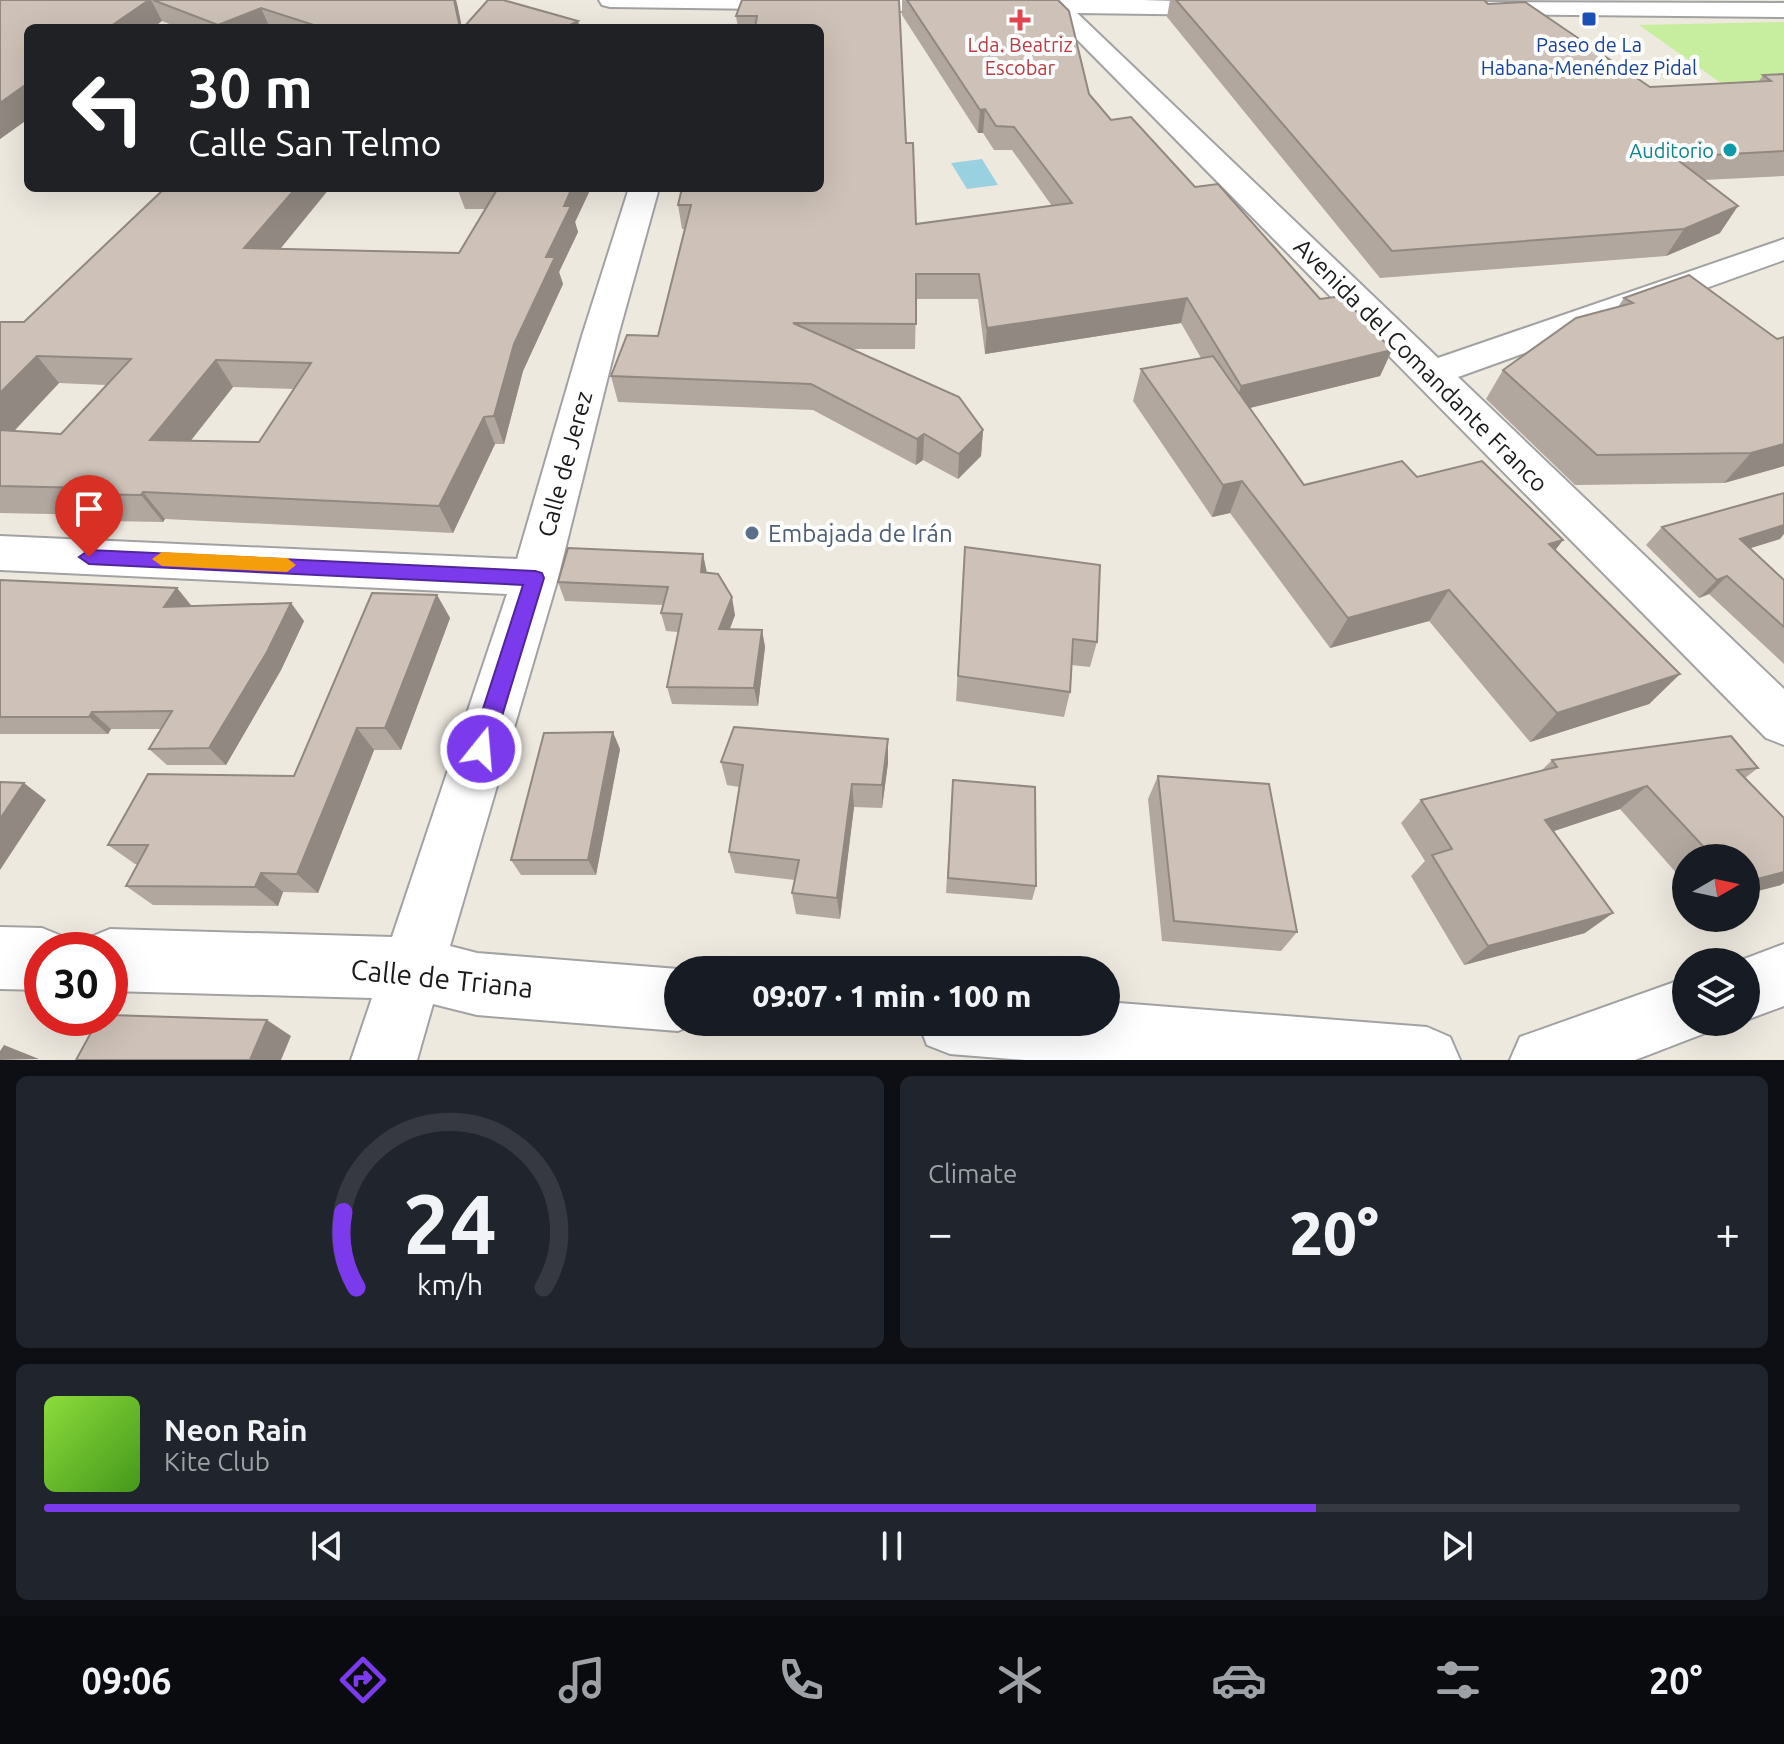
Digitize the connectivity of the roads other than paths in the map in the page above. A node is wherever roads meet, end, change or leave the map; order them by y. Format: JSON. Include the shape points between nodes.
{"nodes":[{"id":1,"x":610,"y":0,"type":"edge"},
{"id":2,"x":700,"y":1,"type":"edge"},
{"id":3,"x":1677,"y":5,"type":"edge"},
{"id":4,"x":1058,"y":7,"type":"junction"},
{"id":5,"x":1247,"y":8,"type":"edge"},
{"id":6,"x":1451,"y":9,"type":"edge"},
{"id":7,"x":1784,"y":10,"type":"edge"},
{"id":8,"x":693,"y":24,"type":"edge"},
{"id":9,"x":643,"y":192,"type":"edge"},
{"id":10,"x":1784,"y":249,"type":"edge"},
{"id":11,"x":1430,"y":374,"type":"junction"},
{"id":12,"x":0,"y":553,"type":"edge"},
{"id":13,"x":535,"y":578,"type":"junction"},
{"id":14,"x":1784,"y":722,"type":"edge"},
{"id":15,"x":0,"y":958,"type":"edge"},
{"id":16,"x":24,"y":959,"type":"edge"},
{"id":17,"x":128,"y":960,"type":"edge"},
{"id":18,"x":412,"y":968,"type":"junction"},
{"id":19,"x":1784,"y":975,"type":"edge"},
{"id":20,"x":1760,"y":984,"type":"edge"},
{"id":21,"x":664,"y":999,"type":"edge"},
{"id":22,"x":1672,"y":1015,"type":"edge"},
{"id":23,"x":1120,"y":1036,"type":"edge"},
{"id":24,"x":384,"y":1060,"type":"edge"},
{"id":25,"x":1427,"y":1060,"type":"edge"},
{"id":26,"x":1543,"y":1060,"type":"edge"}],
"edges":[{"from":1,"to":2,"type":"street"},
{"from":2,"to":4,"type":"street"},
{"from":2,"to":8,"type":"street"},
{"from":3,"to":6,"type":"street"},
{"from":3,"to":7,"type":"street"},
{"from":4,"to":5,"type":"street"},
{"from":4,"to":11,"type":"street","name":"Avenida del Comandante Franco"},
{"from":9,"to":13,"type":"street","name":"Calle de Jerez"},
{"from":10,"to":11,"type":"street"},
{"from":11,"to":14,"type":"street","name":"Avenida del Comandante Franco"},
{"from":12,"to":13,"type":"street"},
{"from":13,"to":18,"type":"street","name":"Calle de Jerez"},
{"from":15,"to":16,"type":"street"},
{"from":17,"to":18,"type":"street","name":"Calle de Triana"},
{"from":18,"to":21,"type":"street","name":"Calle de Triana","via":[[477,984]]},
{"from":18,"to":24,"type":"street","name":"Calle de Jerez"},
{"from":19,"to":20,"type":"street"},
{"from":22,"to":26,"type":"street"},
{"from":23,"to":25,"type":"street"}]}
